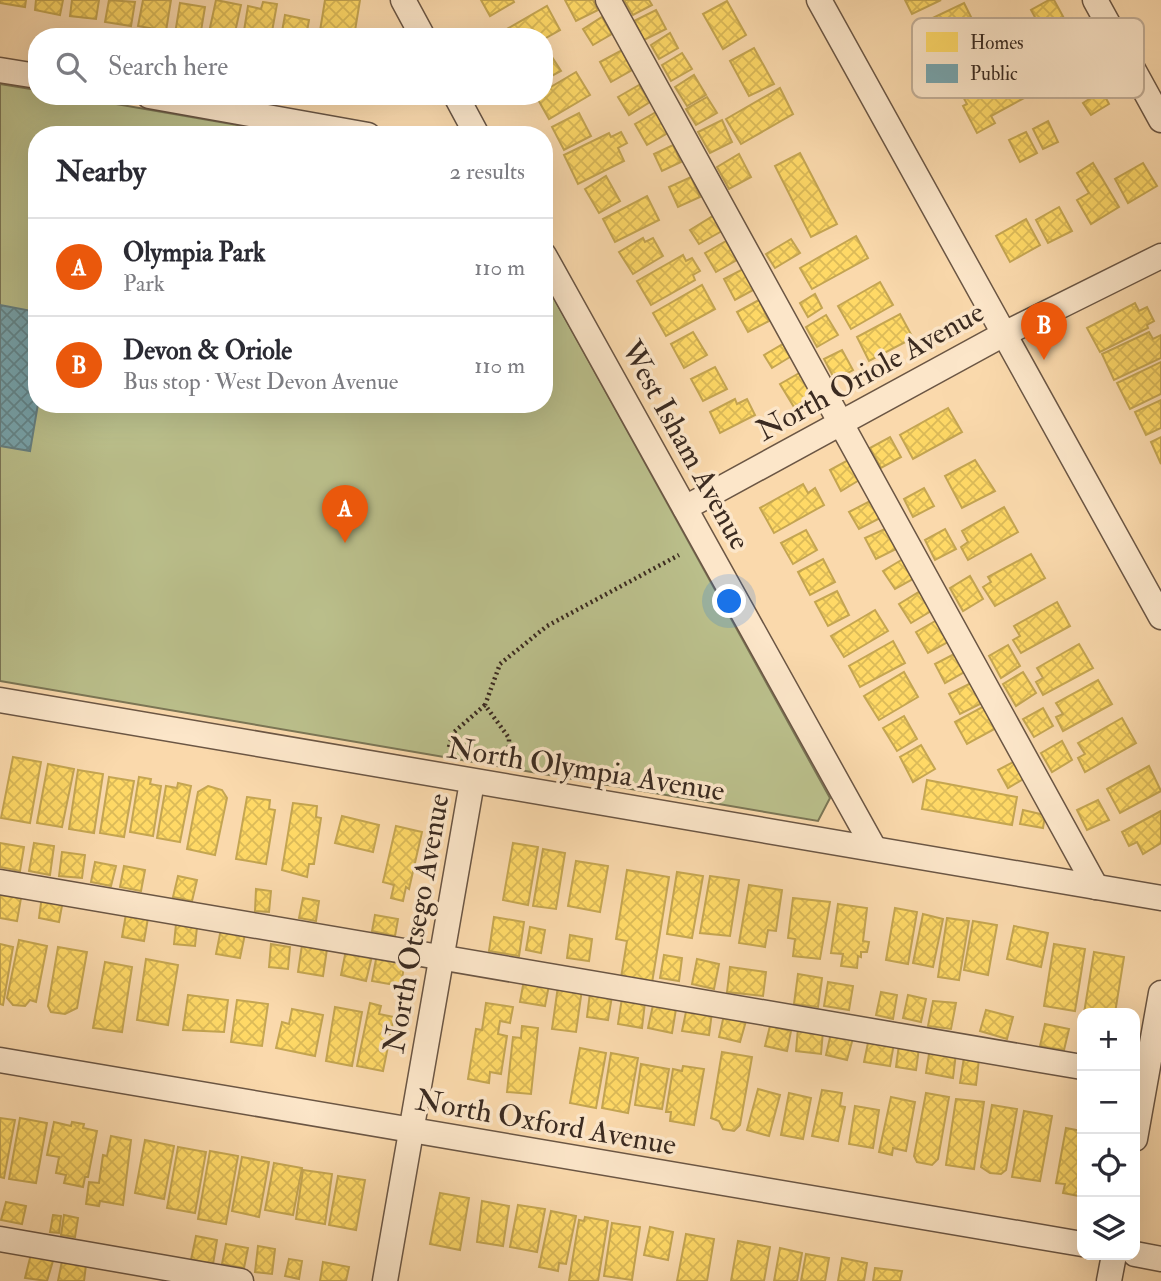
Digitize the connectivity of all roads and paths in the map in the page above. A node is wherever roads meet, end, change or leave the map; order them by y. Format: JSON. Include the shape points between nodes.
{"nodes":[{"id":1,"x":403,"y":0,"type":"edge"},
{"id":2,"x":608,"y":0,"type":"edge"},
{"id":3,"x":819,"y":0,"type":"edge"},
{"id":4,"x":1095,"y":0,"type":"edge"},
{"id":5,"x":1105,"y":18,"type":"edge"},
{"id":6,"x":418,"y":28,"type":"edge"},
{"id":7,"x":0,"y":70,"type":"edge"},
{"id":8,"x":28,"y":75,"type":"edge"},
{"id":9,"x":1144,"y":89,"type":"edge"},
{"id":10,"x":200,"y":105,"type":"edge"},
{"id":11,"x":461,"y":105,"type":"edge"},
{"id":12,"x":1161,"y":120,"type":"edge"},
{"id":13,"x":318,"y":126,"type":"edge"},
{"id":14,"x":472,"y":126,"type":"edge"},
{"id":15,"x":1161,"y":256,"type":"edge"},
{"id":16,"x":553,"y":271,"type":"edge"},
{"id":17,"x":1004,"y":334,"type":"junction"},
{"id":18,"x":841,"y":423,"type":"junction"},
{"id":19,"x":685,"y":508,"type":"junction"},
{"id":20,"x":679,"y":555,"type":"dead end"},
{"id":21,"x":1161,"y":617,"type":"edge"},
{"id":22,"x":0,"y":700,"type":"edge"},
{"id":23,"x":485,"y":705,"type":"junction"},
{"id":24,"x":449,"y":747,"type":"dead end"},
{"id":25,"x":509,"y":758,"type":"dead end"},
{"id":26,"x":472,"y":782,"type":"junction"},
{"id":27,"x":874,"y":848,"type":"junction"},
{"id":28,"x":0,"y":882,"type":"edge"},
{"id":29,"x":1096,"y":887,"type":"junction"},
{"id":30,"x":1161,"y":898,"type":"edge"},
{"id":31,"x":442,"y":957,"type":"junction"},
{"id":32,"x":1161,"y":993,"type":"edge"},
{"id":33,"x":0,"y":1060,"type":"edge"},
{"id":34,"x":1077,"y":1066,"type":"edge"},
{"id":35,"x":1147,"y":1078,"type":"edge"},
{"id":36,"x":411,"y":1131,"type":"junction"},
{"id":37,"x":1136,"y":1134,"type":"edge"},
{"id":38,"x":0,"y":1239,"type":"edge"},
{"id":39,"x":1077,"y":1243,"type":"edge"},
{"id":40,"x":1140,"y":1255,"type":"edge"},
{"id":41,"x":1161,"y":1259,"type":"edge"},
{"id":42,"x":1113,"y":1260,"type":"edge"},
{"id":43,"x":241,"y":1281,"type":"edge"},
{"id":44,"x":385,"y":1281,"type":"edge"},
{"id":45,"x":1109,"y":1281,"type":"edge"}],
"edges":[{"from":1,"to":6,"type":"street"},
{"from":2,"to":18,"type":"street"},
{"from":3,"to":17,"type":"street"},
{"from":4,"to":5,"type":"street"},
{"from":7,"to":8,"type":"street"},
{"from":9,"to":12,"type":"street"},
{"from":10,"to":13,"type":"street"},
{"from":11,"to":14,"type":"street"},
{"from":15,"to":17,"type":"street","name":"North Oriole Avenue"},
{"from":16,"to":19,"type":"street","name":"West Isham Avenue"},
{"from":17,"to":18,"type":"street","name":"North Oriole Avenue"},
{"from":17,"to":21,"type":"street"},
{"from":18,"to":19,"type":"street","name":"North Oriole Avenue"},
{"from":18,"to":29,"type":"street"},
{"from":19,"to":27,"type":"street","name":"West Isham Avenue"},
{"from":20,"to":23,"type":"path","via":[[547,626],[500,664]]},
{"from":22,"to":26,"type":"street","name":"North Olympia Avenue"},
{"from":23,"to":24,"type":"path","via":[[453,733]]},
{"from":23,"to":25,"type":"path","via":[[509,738]]},
{"from":26,"to":27,"type":"street","name":"North Olympia Avenue"},
{"from":26,"to":31,"type":"street","name":"North Otsego Avenue"},
{"from":27,"to":29,"type":"street","name":"North Olympia Avenue"},
{"from":28,"to":31,"type":"street"},
{"from":29,"to":30,"type":"street","name":"North Olympia Avenue"},
{"from":31,"to":34,"type":"street"},
{"from":31,"to":36,"type":"street","name":"North Otsego Avenue"},
{"from":32,"to":35,"type":"street"},
{"from":33,"to":36,"type":"street","name":"North Oxford Avenue"},
{"from":35,"to":37,"type":"street"},
{"from":36,"to":39,"type":"street","name":"North Oxford Avenue"},
{"from":36,"to":44,"type":"street","name":"North Otsego Avenue"},
{"from":38,"to":43,"type":"street"},
{"from":40,"to":41,"type":"street"},
{"from":42,"to":45,"type":"street"}]}
